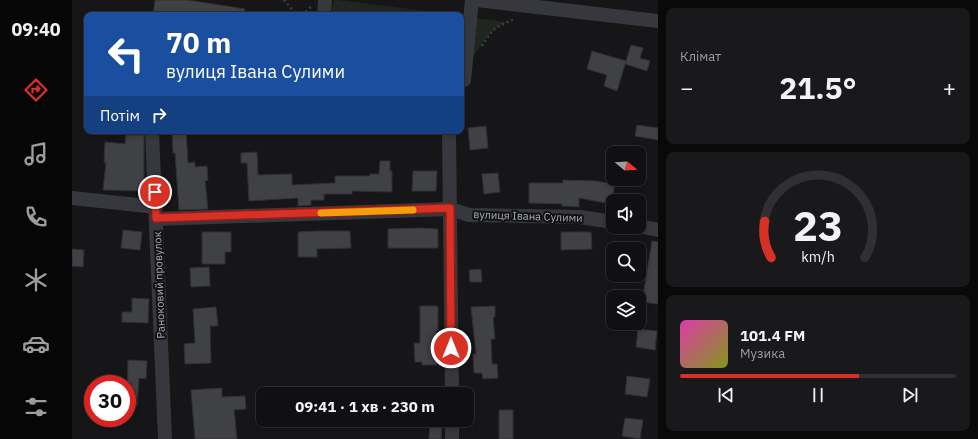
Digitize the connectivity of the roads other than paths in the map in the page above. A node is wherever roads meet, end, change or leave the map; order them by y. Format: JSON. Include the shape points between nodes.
{"nodes":[{"id":1,"x":325,"y":0,"type":"edge"},
{"id":2,"x":472,"y":0,"type":"edge"},
{"id":3,"x":477,"y":0,"type":"edge"},
{"id":4,"x":324,"y":12,"type":"edge"},
{"id":5,"x":658,"y":20,"type":"edge"},
{"id":6,"x":464,"y":65,"type":"edge"},
{"id":7,"x":152,"y":134,"type":"edge"},
{"id":8,"x":448,"y":134,"type":"edge"},
{"id":9,"x":72,"y":198,"type":"edge"},
{"id":10,"x":450,"y":208,"type":"junction"},
{"id":11,"x":156,"y":213,"type":"junction"},
{"id":12,"x":606,"y":221,"type":"edge"},
{"id":13,"x":646,"y":227,"type":"edge"},
{"id":14,"x":658,"y":230,"type":"edge"},
{"id":15,"x":452,"y":387,"type":"edge"},
{"id":16,"x":452,"y":427,"type":"edge"},
{"id":17,"x":165,"y":439,"type":"edge"},
{"id":18,"x":452,"y":439,"type":"edge"}],
"edges":[{"from":1,"to":4,"type":"street"},
{"from":2,"to":6,"type":"street"},
{"from":3,"to":5,"type":"street"},
{"from":7,"to":11,"type":"street","name":"Раноковий провулок"},
{"from":8,"to":10,"type":"street"},
{"from":9,"to":11,"type":"street","name":"вулиця Івана Сулими"},
{"from":10,"to":11,"type":"street","name":"вулиця Івана Сулими"},
{"from":10,"to":12,"type":"street","name":"вулиця Івана Сулими","via":[[469,215],[580,217]]},
{"from":10,"to":15,"type":"street"},
{"from":11,"to":17,"type":"street","name":"Раноковий провулок"},
{"from":13,"to":14,"type":"street"},
{"from":16,"to":18,"type":"street"}]}
